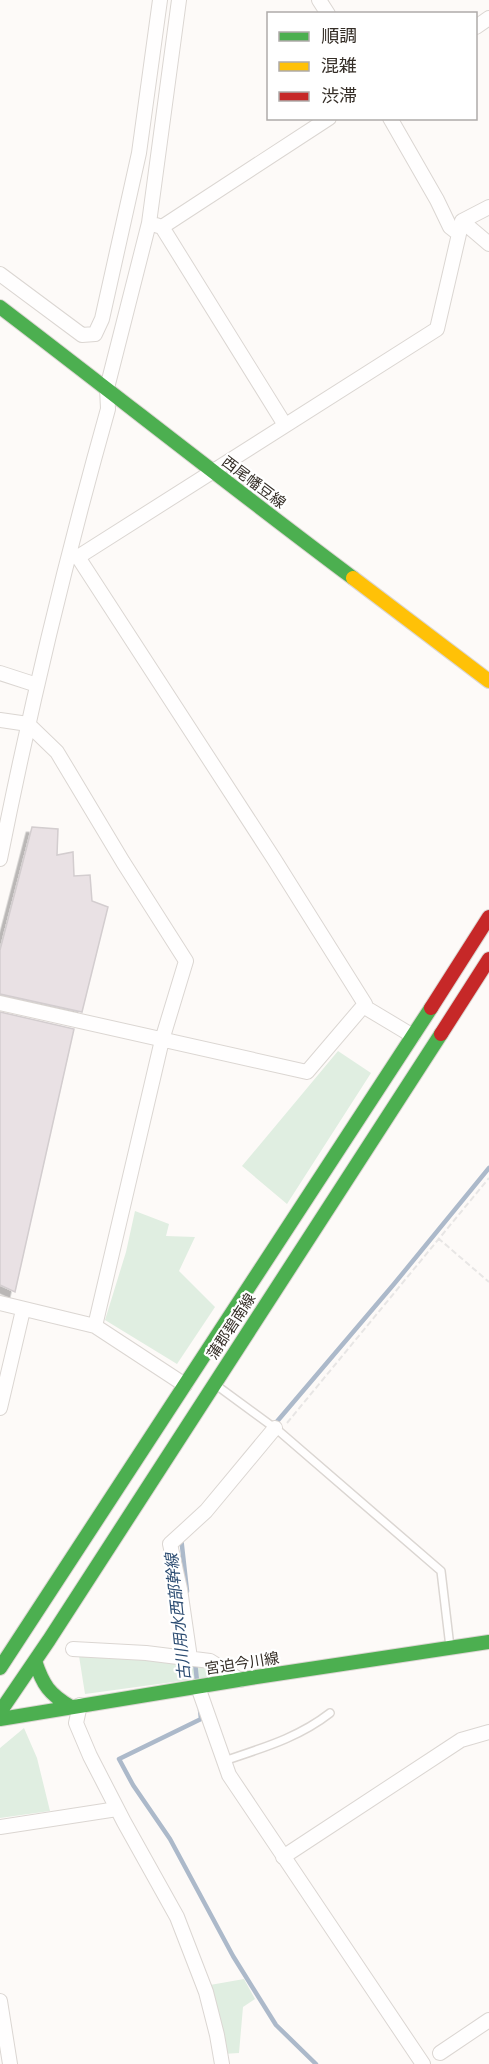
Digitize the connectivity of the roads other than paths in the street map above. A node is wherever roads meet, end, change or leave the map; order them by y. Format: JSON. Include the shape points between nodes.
{"nodes":[{"id":1,"x":160,"y":0,"type":"edge"},
{"id":2,"x":179,"y":0,"type":"edge"},
{"id":3,"x":326,"y":120,"type":"edge"},
{"id":4,"x":391,"y":120,"type":"edge"},
{"id":5,"x":489,"y":207,"type":"edge"},
{"id":6,"x":155,"y":225,"type":"junction"},
{"id":7,"x":461,"y":227,"type":"junction"},
{"id":8,"x":489,"y":243,"type":"edge"},
{"id":9,"x":0,"y":274,"type":"edge"},
{"id":10,"x":0,"y":307,"type":"edge"},
{"id":11,"x":107,"y":388,"type":"junction"},
{"id":12,"x":285,"y":425,"type":"junction"},
{"id":13,"x":213,"y":472,"type":"junction"},
{"id":14,"x":72,"y":557,"type":"junction"},
{"id":15,"x":0,"y":673,"type":"edge"},
{"id":16,"x":489,"y":681,"type":"edge"},
{"id":17,"x":37,"y":685,"type":"junction"},
{"id":18,"x":0,"y":720,"type":"edge"},
{"id":19,"x":28,"y":724,"type":"junction"},
{"id":20,"x":0,"y":859,"type":"edge"},
{"id":21,"x":489,"y":917,"type":"edge"},
{"id":22,"x":489,"y":958,"type":"edge"},
{"id":23,"x":0,"y":1003,"type":"edge"},
{"id":24,"x":363,"y":1006,"type":"junction"},
{"id":25,"x":413,"y":1036,"type":"junction"},
{"id":26,"x":162,"y":1040,"type":"junction"},
{"id":27,"x":0,"y":1303,"type":"edge"},
{"id":28,"x":23,"y":1310,"type":"junction"},
{"id":29,"x":94,"y":1326,"type":"junction"},
{"id":30,"x":214,"y":1383,"type":"junction"},
{"id":31,"x":185,"y":1385,"type":"junction"},
{"id":32,"x":0,"y":1408,"type":"edge"},
{"id":33,"x":278,"y":1430,"type":"junction"},
{"id":34,"x":489,"y":1642,"type":"edge"},
{"id":35,"x":489,"y":1646,"type":"edge"},
{"id":36,"x":450,"y":1647,"type":"junction"},
{"id":37,"x":73,"y":1649,"type":"dead end"},
{"id":38,"x":190,"y":1658,"type":"junction"},
{"id":39,"x":35,"y":1661,"type":"junction"},
{"id":40,"x":0,"y":1668,"type":"edge"},
{"id":41,"x":240,"y":1680,"type":"junction"},
{"id":42,"x":198,"y":1687,"type":"junction"},
{"id":43,"x":76,"y":1706,"type":"junction"},
{"id":44,"x":0,"y":1712,"type":"edge"},
{"id":45,"x":330,"y":1713,"type":"dead end"},
{"id":46,"x":0,"y":1719,"type":"edge"},
{"id":47,"x":489,"y":1732,"type":"edge"},
{"id":48,"x":224,"y":1761,"type":"junction"},
{"id":49,"x":117,"y":1809,"type":"junction"},
{"id":50,"x":0,"y":1827,"type":"edge"},
{"id":51,"x":283,"y":1857,"type":"junction"},
{"id":52,"x":0,"y":2001,"type":"edge"},
{"id":53,"x":489,"y":2020,"type":"edge"},
{"id":54,"x":441,"y":2053,"type":"dead end"},
{"id":55,"x":10,"y":2064,"type":"edge"},
{"id":56,"x":222,"y":2064,"type":"edge"},
{"id":57,"x":423,"y":2064,"type":"edge"}],
"edges":[{"from":1,"to":9,"type":"street","via":[[139,153],[102,319],[95,334],[82,335]]},
{"from":2,"to":6,"type":"street"},
{"from":3,"to":6,"type":"street"},
{"from":4,"to":7,"type":"street","via":[[450,227]]},
{"from":5,"to":7,"type":"street"},
{"from":6,"to":11,"type":"street"},
{"from":6,"to":12,"type":"street"},
{"from":7,"to":8,"type":"street"},
{"from":7,"to":12,"type":"street","via":[[437,329]]},
{"from":10,"to":11,"type":"main road","name":"西尾幡豆線"},
{"from":11,"to":13,"type":"main road","name":"西尾幡豆線"},
{"from":11,"to":14,"type":"street","via":[[108,409]]},
{"from":12,"to":13,"type":"street"},
{"from":13,"to":14,"type":"street"},
{"from":13,"to":16,"type":"main road","name":"西尾幡豆線"},
{"from":14,"to":17,"type":"street"},
{"from":14,"to":24,"type":"street","via":[[274,859]]},
{"from":15,"to":17,"type":"street"},
{"from":17,"to":19,"type":"street"},
{"from":18,"to":19,"type":"street"},
{"from":19,"to":20,"type":"street"},
{"from":19,"to":26,"type":"street","via":[[57,752],[186,962]]},
{"from":21,"to":25,"type":"main road","name":"蒲郡碧南線"},
{"from":22,"to":30,"type":"main road","name":"蒲郡碧南線"},
{"from":23,"to":26,"type":"street"},
{"from":24,"to":25,"type":"street"},
{"from":24,"to":26,"type":"street","via":[[307,1072]]},
{"from":25,"to":31,"type":"main road","name":"蒲郡碧南線"},
{"from":26,"to":29,"type":"street"},
{"from":27,"to":28,"type":"street"},
{"from":28,"to":29,"type":"street"},
{"from":28,"to":32,"type":"street"},
{"from":29,"to":31,"type":"street"},
{"from":30,"to":33,"type":"lane"},
{"from":30,"to":39,"type":"main road","name":"蒲郡碧南線"},
{"from":31,"to":40,"type":"main road","name":"蒲郡碧南線"},
{"from":33,"to":36,"type":"lane","via":[[441,1571]]},
{"from":33,"to":38,"type":"street","via":[[170,1544]]},
{"from":34,"to":35,"type":"street"},
{"from":34,"to":36,"type":"main road","name":"宮迫今川線"},
{"from":36,"to":41,"type":"main road","name":"宮迫今川線"},
{"from":37,"to":38,"type":"street"},
{"from":38,"to":41,"type":"street","via":[[210,1661]]},
{"from":39,"to":43,"type":"main road","via":[[43,1685],[54,1697]]},
{"from":39,"to":44,"type":"main road","name":"蒲郡碧南線"},
{"from":41,"to":42,"type":"main road","name":"宮迫今川線"},
{"from":42,"to":43,"type":"main road","name":"宮迫今川線"},
{"from":42,"to":48,"type":"street"},
{"from":43,"to":46,"type":"main road","name":"宮迫今川線"},
{"from":43,"to":49,"type":"street","via":[[76,1724]]},
{"from":45,"to":48,"type":"lane","via":[[292,1737]]},
{"from":47,"to":51,"type":"street","via":[[461,1740]]},
{"from":48,"to":51,"type":"street","via":[[229,1775]]},
{"from":49,"to":50,"type":"street"},
{"from":49,"to":56,"type":"street","via":[[177,1917],[206,1992]]},
{"from":51,"to":57,"type":"street"},
{"from":52,"to":55,"type":"street"},
{"from":53,"to":54,"type":"street"}]}
